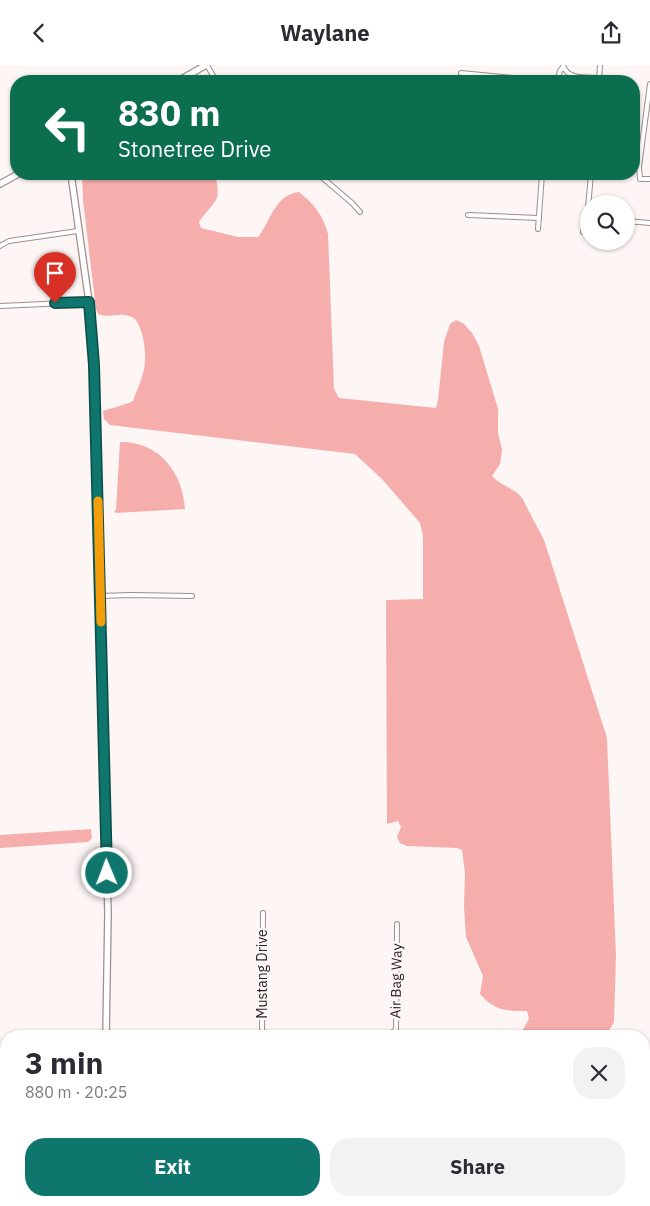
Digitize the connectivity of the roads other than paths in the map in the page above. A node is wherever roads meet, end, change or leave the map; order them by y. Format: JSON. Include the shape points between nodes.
{"nodes":[{"id":1,"x":207,"y":65,"type":"edge"},
{"id":2,"x":563,"y":66,"type":"edge"},
{"id":3,"x":461,"y":73,"type":"dead end"},
{"id":4,"x":189,"y":75,"type":"edge"},
{"id":5,"x":482,"y":75,"type":"edge"},
{"id":6,"x":572,"y":75,"type":"edge"},
{"id":7,"x":650,"y":84,"type":"edge"},
{"id":8,"x":640,"y":159,"type":"edge"},
{"id":9,"x":73,"y":180,"type":"edge"},
{"id":10,"x":325,"y":180,"type":"edge"},
{"id":11,"x":542,"y":180,"type":"edge"},
{"id":12,"x":591,"y":180,"type":"edge"},
{"id":13,"x":590,"y":195,"type":"edge"},
{"id":14,"x":360,"y":212,"type":"dead end"},
{"id":15,"x":468,"y":215,"type":"dead end"},
{"id":16,"x":539,"y":218,"type":"junction"},
{"id":17,"x":635,"y":222,"type":"edge"},
{"id":18,"x":650,"y":223,"type":"edge"},
{"id":19,"x":538,"y":229,"type":"dead end"},
{"id":20,"x":78,"y":231,"type":"junction"},
{"id":21,"x":0,"y":246,"type":"edge"},
{"id":22,"x":89,"y":302,"type":"junction"},
{"id":23,"x":0,"y":306,"type":"edge"},
{"id":24,"x":192,"y":595,"type":"dead end"},
{"id":25,"x":100,"y":596,"type":"junction"},
{"id":26,"x":263,"y":913,"type":"dead end"},
{"id":27,"x":397,"y":924,"type":"dead end"},
{"id":28,"x":106,"y":1030,"type":"edge"},
{"id":29,"x":262,"y":1030,"type":"edge"},
{"id":30,"x":395,"y":1030,"type":"edge"}],
"edges":[{"from":1,"to":4,"type":"main road"},
{"from":2,"to":6,"type":"street"},
{"from":3,"to":5,"type":"street"},
{"from":7,"to":8,"type":"street"},
{"from":9,"to":20,"type":"main road"},
{"from":10,"to":14,"type":"street"},
{"from":11,"to":16,"type":"street"},
{"from":12,"to":13,"type":"street"},
{"from":15,"to":16,"type":"street"},
{"from":16,"to":19,"type":"street"},
{"from":17,"to":18,"type":"street"},
{"from":20,"to":21,"type":"street","via":[[9,241]]},
{"from":20,"to":22,"type":"main road"},
{"from":22,"to":23,"type":"street"},
{"from":22,"to":25,"type":"main road","via":[[94,365]]},
{"from":24,"to":25,"type":"street"},
{"from":25,"to":28,"type":"main road","via":[[108,913]]},
{"from":26,"to":29,"type":"street","name":"Mustang Drive"},
{"from":27,"to":30,"type":"street","name":"Air Bag Way"}]}
